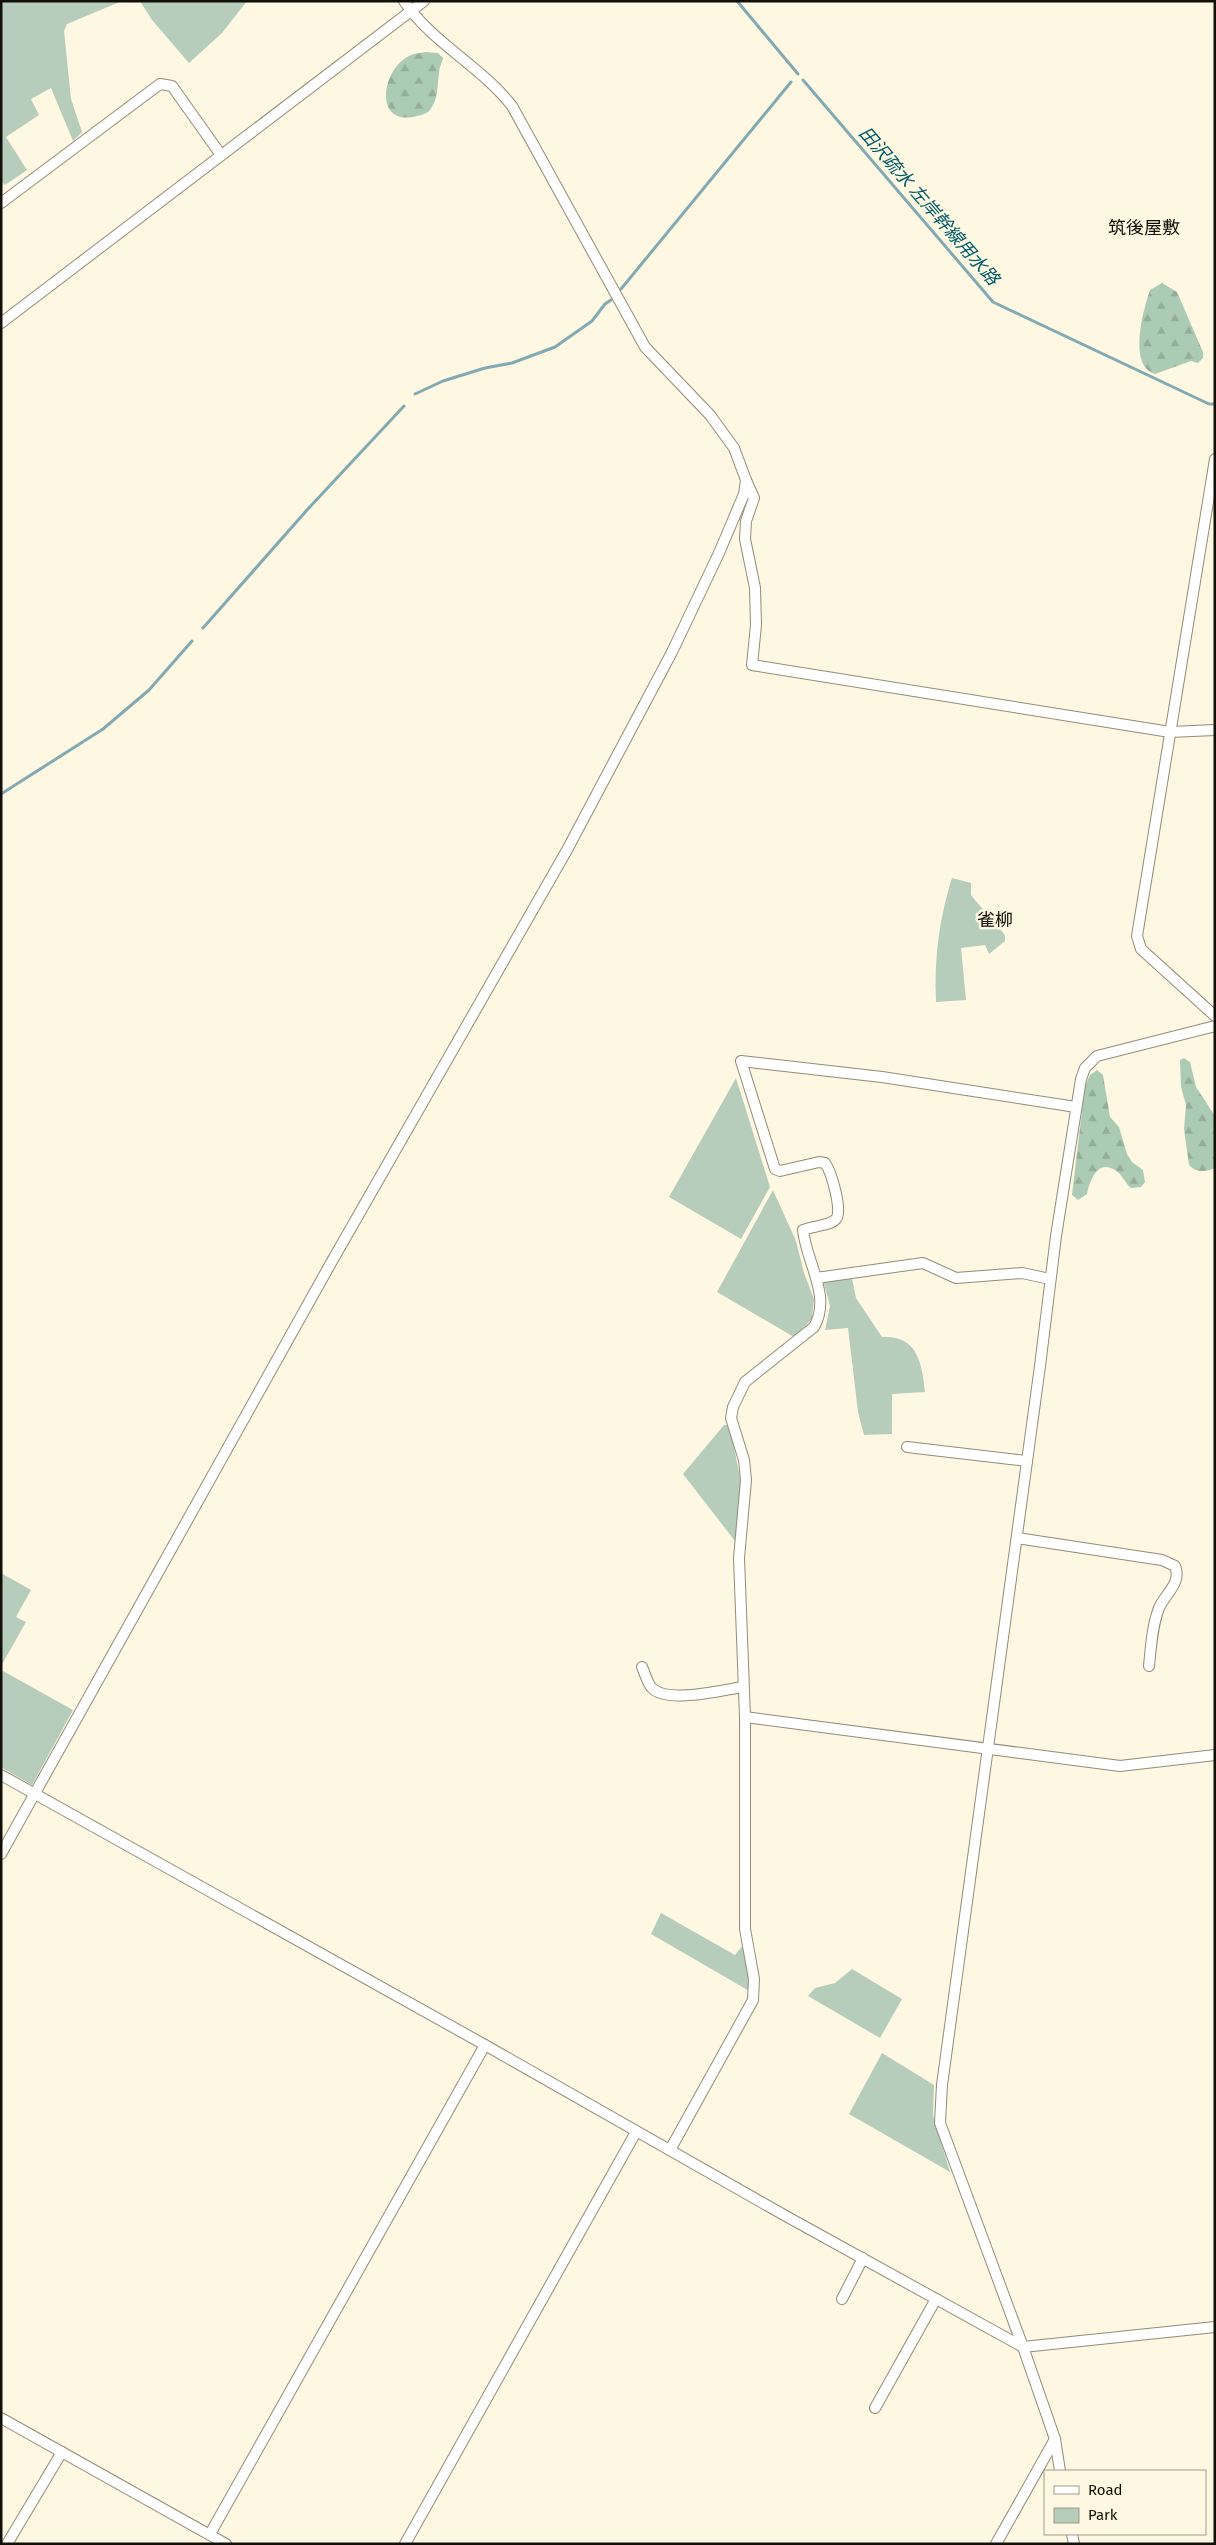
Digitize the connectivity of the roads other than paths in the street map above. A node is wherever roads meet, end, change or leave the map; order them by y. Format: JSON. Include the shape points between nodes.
{"nodes":[{"id":1,"x":404,"y":1,"type":"edge"},
{"id":2,"x":424,"y":1,"type":"edge"},
{"id":3,"x":411,"y":12,"type":"junction"},
{"id":4,"x":221,"y":156,"type":"junction"},
{"id":5,"x":1,"y":203,"type":"edge"},
{"id":6,"x":1,"y":322,"type":"edge"},
{"id":7,"x":1215,"y":459,"type":"edge"},
{"id":8,"x":746,"y":480,"type":"junction"},
{"id":9,"x":1215,"y":730,"type":"edge"},
{"id":10,"x":1170,"y":732,"type":"junction"},
{"id":11,"x":1215,"y":1016,"type":"edge"},
{"id":12,"x":1215,"y":1026,"type":"edge"},
{"id":13,"x":1076,"y":1107,"type":"junction"},
{"id":14,"x":816,"y":1278,"type":"junction"},
{"id":15,"x":1050,"y":1279,"type":"junction"},
{"id":16,"x":907,"y":1447,"type":"dead end"},
{"id":17,"x":1027,"y":1461,"type":"junction"},
{"id":18,"x":1017,"y":1538,"type":"junction"},
{"id":19,"x":1149,"y":1666,"type":"dead end"},
{"id":20,"x":642,"y":1667,"type":"dead end"},
{"id":21,"x":743,"y":1687,"type":"junction"},
{"id":22,"x":745,"y":1717,"type":"junction"},
{"id":23,"x":989,"y":1748,"type":"junction"},
{"id":24,"x":1215,"y":1755,"type":"edge"},
{"id":25,"x":1,"y":1775,"type":"edge"},
{"id":26,"x":36,"y":1794,"type":"junction"},
{"id":27,"x":1,"y":1854,"type":"edge"},
{"id":28,"x":485,"y":2045,"type":"junction"},
{"id":29,"x":636,"y":2132,"type":"junction"},
{"id":30,"x":670,"y":2150,"type":"junction"},
{"id":31,"x":863,"y":2258,"type":"junction"},
{"id":32,"x":842,"y":2299,"type":"dead end"},
{"id":33,"x":936,"y":2299,"type":"junction"},
{"id":34,"x":1215,"y":2327,"type":"edge"},
{"id":35,"x":1023,"y":2347,"type":"junction"},
{"id":36,"x":875,"y":2408,"type":"dead end"},
{"id":37,"x":1,"y":2418,"type":"edge"},
{"id":38,"x":1055,"y":2439,"type":"junction"},
{"id":39,"x":62,"y":2452,"type":"junction"},
{"id":40,"x":1060,"y":2470,"type":"edge"},
{"id":41,"x":210,"y":2534,"type":"junction"},
{"id":42,"x":7,"y":2544,"type":"edge"},
{"id":43,"x":226,"y":2544,"type":"edge"},
{"id":44,"x":405,"y":2544,"type":"edge"},
{"id":45,"x":996,"y":2544,"type":"edge"}],
"edges":[{"from":1,"to":3,"type":"street"},
{"from":2,"to":3,"type":"street"},
{"from":3,"to":4,"type":"street"},
{"from":3,"to":8,"type":"street","via":[[484,75],[512,106],[645,347],[710,415],[734,448]]},
{"from":4,"to":5,"type":"street","via":[[172,86],[160,84]]},
{"from":4,"to":6,"type":"street"},
{"from":7,"to":10,"type":"street"},
{"from":8,"to":10,"type":"street","via":[[754,498],[746,521],[745,539],[755,588],[752,665]]},
{"from":8,"to":26,"type":"street","via":[[744,494],[723,545],[680,634],[567,850],[327,1270]]},
{"from":9,"to":10,"type":"street"},
{"from":10,"to":11,"type":"street","via":[[1138,943],[1140,949]]},
{"from":12,"to":13,"type":"street","via":[[1097,1056],[1085,1068]]},
{"from":13,"to":14,"type":"street","via":[[882,1077],[741,1061],[775,1169],[780,1171],[819,1162],[825,1163],[831,1174],[839,1212],[836,1219],[803,1230]]},
{"from":13,"to":15,"type":"street"},
{"from":14,"to":15,"type":"street","via":[[923,1263],[956,1278],[1022,1273]]},
{"from":14,"to":21,"type":"street","via":[[822,1302],[814,1327],[745,1382],[731,1418],[744,1460],[746,1480],[738,1558]]},
{"from":15,"to":17,"type":"street"},
{"from":16,"to":17,"type":"street"},
{"from":17,"to":18,"type":"street"},
{"from":18,"to":19,"type":"street","via":[[1162,1560],[1175,1566],[1178,1572],[1176,1580],[1157,1615]]},
{"from":18,"to":23,"type":"street"},
{"from":20,"to":21,"type":"street","via":[[652,1689],[668,1696]]},
{"from":21,"to":22,"type":"street"},
{"from":22,"to":23,"type":"street"},
{"from":22,"to":30,"type":"street","via":[[745,1929],[755,1984],[753,2000]]},
{"from":23,"to":24,"type":"street","via":[[1120,1766]]},
{"from":23,"to":35,"type":"street","via":[[948,2037],[940,2123]]},
{"from":25,"to":26,"type":"street"},
{"from":26,"to":27,"type":"street"},
{"from":26,"to":28,"type":"street"},
{"from":28,"to":29,"type":"street"},
{"from":28,"to":41,"type":"street"},
{"from":29,"to":30,"type":"street"},
{"from":29,"to":44,"type":"street"},
{"from":30,"to":31,"type":"street"},
{"from":31,"to":32,"type":"street"},
{"from":31,"to":33,"type":"street"},
{"from":33,"to":35,"type":"street"},
{"from":33,"to":36,"type":"street"},
{"from":34,"to":35,"type":"street"},
{"from":35,"to":38,"type":"street"},
{"from":37,"to":39,"type":"street"},
{"from":38,"to":40,"type":"street"},
{"from":38,"to":45,"type":"street"},
{"from":39,"to":41,"type":"street"},
{"from":39,"to":42,"type":"street"},
{"from":41,"to":43,"type":"street"}]}
